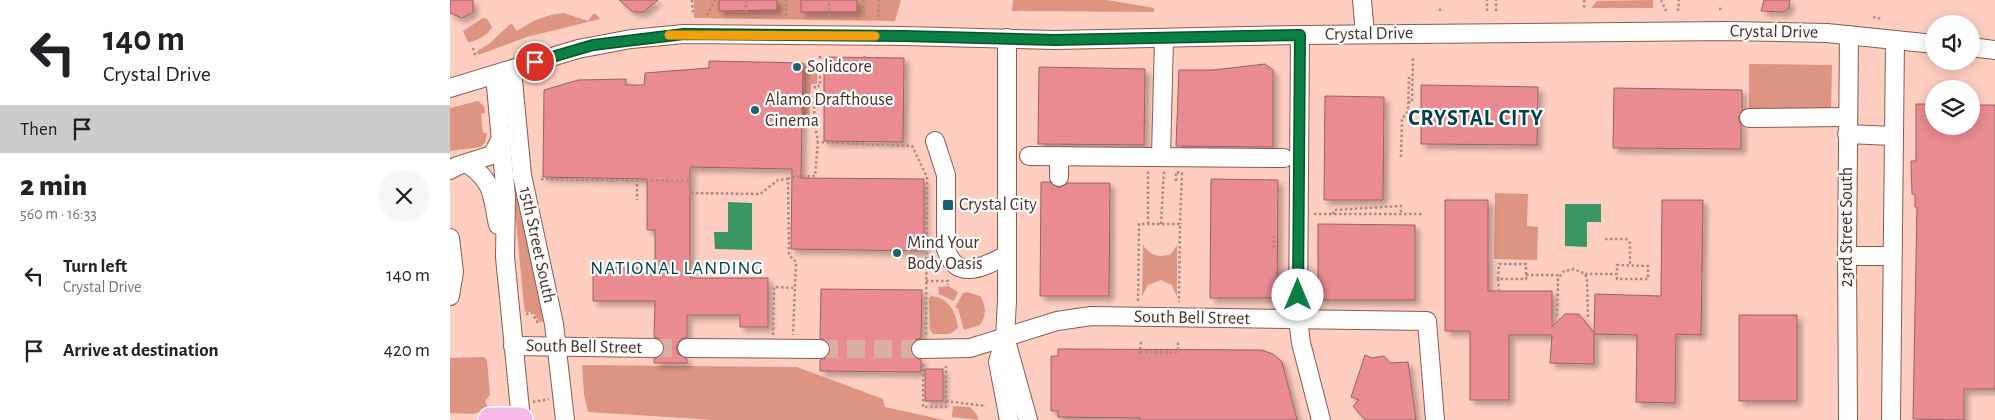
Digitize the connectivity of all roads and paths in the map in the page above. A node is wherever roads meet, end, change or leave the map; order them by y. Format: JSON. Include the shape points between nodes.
{"nodes":[{"id":1,"x":692,"y":0,"type":"edge"},
{"id":2,"x":715,"y":0,"type":"edge"},
{"id":3,"x":746,"y":0,"type":"edge"},
{"id":4,"x":786,"y":0,"type":"edge"},
{"id":5,"x":829,"y":0,"type":"edge"},
{"id":6,"x":863,"y":0,"type":"edge"},
{"id":7,"x":879,"y":0,"type":"edge"},
{"id":8,"x":1362,"y":0,"type":"edge"},
{"id":9,"x":1487,"y":0,"type":"edge"},
{"id":10,"x":1496,"y":0,"type":"edge"},
{"id":11,"x":1584,"y":0,"type":"edge"},
{"id":12,"x":1661,"y":0,"type":"edge"},
{"id":13,"x":1679,"y":0,"type":"edge"},
{"id":14,"x":1440,"y":6,"type":"dead end"},
{"id":15,"x":1721,"y":6,"type":"dead end"},
{"id":16,"x":1584,"y":10,"type":"dead end"},
{"id":17,"x":1666,"y":10,"type":"dead end"},
{"id":18,"x":1720,"y":10,"type":"dead end"},
{"id":19,"x":1440,"y":11,"type":"dead end"},
{"id":20,"x":1487,"y":11,"type":"dead end"},
{"id":21,"x":1496,"y":11,"type":"dead end"},
{"id":22,"x":1678,"y":11,"type":"dead end"},
{"id":23,"x":693,"y":15,"type":"dead end"},
{"id":24,"x":707,"y":15,"type":"dead end"},
{"id":25,"x":746,"y":15,"type":"dead end"},
{"id":26,"x":786,"y":16,"type":"dead end"},
{"id":27,"x":829,"y":16,"type":"dead end"},
{"id":28,"x":864,"y":17,"type":"dead end"},
{"id":29,"x":878,"y":17,"type":"dead end"},
{"id":30,"x":1873,"y":17,"type":"dead end"},
{"id":31,"x":1882,"y":19,"type":"dead end"},
{"id":32,"x":1365,"y":34,"type":"junction"},
{"id":33,"x":1300,"y":35,"type":"junction"},
{"id":34,"x":1850,"y":35,"type":"junction"},
{"id":35,"x":1007,"y":38,"type":"junction"},
{"id":36,"x":1164,"y":38,"type":"junction"},
{"id":37,"x":1895,"y":40,"type":"junction"},
{"id":38,"x":1925,"y":43,"type":"edge"},
{"id":39,"x":473,"y":48,"type":"dead end"},
{"id":40,"x":1980,"y":49,"type":"edge"},
{"id":41,"x":1995,"y":50,"type":"edge"},
{"id":42,"x":820,"y":56,"type":"dead end"},
{"id":43,"x":1413,"y":56,"type":"dead end"},
{"id":44,"x":476,"y":58,"type":"dead end"},
{"id":45,"x":512,"y":70,"type":"junction"},
{"id":46,"x":495,"y":75,"type":"junction"},
{"id":47,"x":1409,"y":77,"type":"dead end"},
{"id":48,"x":450,"y":88,"type":"edge"},
{"id":49,"x":1408,"y":102,"type":"junction"},
{"id":50,"x":1749,"y":118,"type":"dead end"},
{"id":51,"x":1847,"y":126,"type":"junction"},
{"id":52,"x":1893,"y":136,"type":"junction"},
{"id":53,"x":501,"y":139,"type":"junction"},
{"id":54,"x":934,"y":141,"type":"dead end"},
{"id":55,"x":818,"y":142,"type":"junction"},
{"id":56,"x":1029,"y":156,"type":"dead end"},
{"id":57,"x":1059,"y":156,"type":"junction"},
{"id":58,"x":1158,"y":156,"type":"junction"},
{"id":59,"x":1401,"y":157,"type":"dead end"},
{"id":60,"x":1284,"y":158,"type":"dead end"},
{"id":61,"x":468,"y":164,"type":"junction"},
{"id":62,"x":450,"y":170,"type":"edge"},
{"id":63,"x":1059,"y":177,"type":"dead end"},
{"id":64,"x":541,"y":179,"type":"dead end"},
{"id":65,"x":637,"y":179,"type":"junction"},
{"id":66,"x":788,"y":179,"type":"junction"},
{"id":67,"x":1176,"y":181,"type":"dead end"},
{"id":68,"x":637,"y":200,"type":"dead end"},
{"id":69,"x":1314,"y":214,"type":"dead end"},
{"id":70,"x":1333,"y":214,"type":"junction"},
{"id":71,"x":1401,"y":214,"type":"junction"},
{"id":72,"x":1422,"y":214,"type":"dead end"},
{"id":73,"x":1148,"y":224,"type":"junction"},
{"id":74,"x":1161,"y":224,"type":"junction"},
{"id":75,"x":1180,"y":224,"type":"junction"},
{"id":76,"x":1274,"y":236,"type":"dead end"},
{"id":77,"x":450,"y":238,"type":"edge"},
{"id":78,"x":1605,"y":239,"type":"dead end"},
{"id":79,"x":1274,"y":248,"type":"dead end"},
{"id":80,"x":1007,"y":255,"type":"junction"},
{"id":81,"x":1847,"y":256,"type":"junction"},
{"id":82,"x":1892,"y":256,"type":"junction"},
{"id":83,"x":505,"y":257,"type":"junction"},
{"id":84,"x":1630,"y":266,"type":"junction"},
{"id":85,"x":1585,"y":274,"type":"junction"},
{"id":86,"x":1617,"y":274,"type":"junction"},
{"id":87,"x":1526,"y":275,"type":"junction"},
{"id":88,"x":1560,"y":275,"type":"junction"},
{"id":89,"x":1498,"y":279,"type":"junction"},
{"id":90,"x":925,"y":280,"type":"junction"},
{"id":91,"x":948,"y":284,"type":"dead end"},
{"id":92,"x":794,"y":288,"type":"junction"},
{"id":93,"x":1499,"y":291,"type":"dead end"},
{"id":94,"x":450,"y":296,"type":"edge"},
{"id":95,"x":1138,"y":301,"type":"dead end"},
{"id":96,"x":1179,"y":302,"type":"dead end"},
{"id":97,"x":526,"y":314,"type":"dead end"},
{"id":98,"x":1557,"y":316,"type":"dead end"},
{"id":99,"x":1588,"y":318,"type":"dead end"},
{"id":100,"x":1298,"y":319,"type":"junction"},
{"id":101,"x":542,"y":325,"type":"dead end"},
{"id":102,"x":794,"y":334,"type":"dead end"},
{"id":103,"x":773,"y":335,"type":"dead end"},
{"id":104,"x":1005,"y":337,"type":"junction"},
{"id":105,"x":1141,"y":342,"type":"dead end"},
{"id":106,"x":1178,"y":342,"type":"dead end"},
{"id":107,"x":513,"y":346,"type":"junction"},
{"id":108,"x":556,"y":346,"type":"junction"},
{"id":109,"x":654,"y":348,"type":"tunnel mouth"},
{"id":110,"x":687,"y":348,"type":"tunnel mouth"},
{"id":111,"x":820,"y":348,"type":"tunnel mouth"},
{"id":112,"x":923,"y":350,"type":"junction"},
{"id":113,"x":946,"y":366,"type":"dead end"},
{"id":114,"x":550,"y":398,"type":"dead end"},
{"id":115,"x":934,"y":401,"type":"dead end"},
{"id":116,"x":946,"y":401,"type":"junction"},
{"id":117,"x":986,"y":406,"type":"dead end"},
{"id":118,"x":934,"y":407,"type":"junction"},
{"id":119,"x":525,"y":414,"type":"edge"},
{"id":120,"x":491,"y":420,"type":"edge"},
{"id":121,"x":565,"y":420,"type":"edge"},
{"id":122,"x":1009,"y":420,"type":"edge"},
{"id":123,"x":1028,"y":420,"type":"edge"},
{"id":124,"x":1321,"y":420,"type":"edge"},
{"id":125,"x":1435,"y":420,"type":"edge"},
{"id":126,"x":1848,"y":420,"type":"edge"},
{"id":127,"x":1891,"y":420,"type":"edge"}],
"edges":[{"from":1,"to":23,"type":"path"},
{"from":2,"to":24,"type":"path"},
{"from":3,"to":25,"type":"path"},
{"from":4,"to":26,"type":"path"},
{"from":5,"to":27,"type":"path"},
{"from":6,"to":28,"type":"path"},
{"from":7,"to":29,"type":"path"},
{"from":8,"to":32,"type":"street"},
{"from":9,"to":20,"type":"path"},
{"from":10,"to":21,"type":"path"},
{"from":11,"to":16,"type":"path"},
{"from":12,"to":17,"type":"path"},
{"from":13,"to":22,"type":"path"},
{"from":14,"to":19,"type":"path"},
{"from":15,"to":18,"type":"path"},
{"from":30,"to":31,"type":"path"},
{"from":32,"to":33,"type":"street","name":"Crystal Drive"},
{"from":32,"to":34,"type":"street","name":"Crystal Drive","via":[[1727,31]]},
{"from":33,"to":36,"type":"street","name":"Crystal Drive"},
{"from":33,"to":100,"type":"street"},
{"from":34,"to":37,"type":"street","name":"Crystal Drive"},
{"from":34,"to":51,"type":"street","name":"23rd Street South"},
{"from":35,"to":36,"type":"street","name":"Crystal Drive"},
{"from":35,"to":45,"type":"street","name":"Crystal Drive","via":[[664,36],[578,49]]},
{"from":35,"to":80,"type":"street"},
{"from":36,"to":58,"type":"street"},
{"from":37,"to":38,"type":"street","name":"Crystal Drive"},
{"from":37,"to":52,"type":"street"},
{"from":39,"to":44,"type":"path"},
{"from":40,"to":41,"type":"street"},
{"from":42,"to":55,"type":"path","via":[[820,86],[815,86],[814,121]]},
{"from":43,"to":49,"type":"path","via":[[1412,102]]},
{"from":45,"to":46,"type":"street","name":"Crystal Drive"},
{"from":45,"to":108,"type":"street","name":"15th Street South","via":[[526,196]]},
{"from":46,"to":48,"type":"street","name":"Crystal Drive"},
{"from":46,"to":53,"type":"street","name":"15th Street South"},
{"from":47,"to":49,"type":"path"},
{"from":49,"to":59,"type":"path","via":[[1408,111],[1402,119]]},
{"from":50,"to":51,"type":"street"},
{"from":51,"to":52,"type":"street"},
{"from":51,"to":81,"type":"street","name":"23rd Street South"},
{"from":52,"to":82,"type":"street"},
{"from":53,"to":61,"type":"street","via":[[492,155]]},
{"from":53,"to":83,"type":"street","name":"15th Street South","via":[[506,197]]},
{"from":54,"to":80,"type":"street","via":[[946,175],[946,249],[949,256],[959,267],[970,269],[983,267]]},
{"from":55,"to":66,"type":"path","via":[[815,176]]},
{"from":55,"to":90,"type":"path","via":[[912,146],[927,177]]},
{"from":56,"to":57,"type":"street"},
{"from":57,"to":58,"type":"street"},
{"from":57,"to":63,"type":"street"},
{"from":58,"to":60,"type":"street"},
{"from":58,"to":73,"type":"path"},
{"from":58,"to":74,"type":"path"},
{"from":61,"to":62,"type":"street"},
{"from":61,"to":83,"type":"street","via":[[488,181]]},
{"from":64,"to":65,"type":"path"},
{"from":65,"to":66,"type":"path","via":[[689,181],[691,192],[760,194],[778,180]]},
{"from":65,"to":68,"type":"path"},
{"from":66,"to":92,"type":"path","via":[[788,255],[796,262]]},
{"from":67,"to":75,"type":"path","via":[[1176,172],[1182,173]]},
{"from":69,"to":70,"type":"path"},
{"from":70,"to":71,"type":"path"},
{"from":70,"to":71,"type":"path","via":[[1334,210],[1401,206]]},
{"from":71,"to":72,"type":"path"},
{"from":73,"to":74,"type":"path"},
{"from":73,"to":95,"type":"path","via":[[1139,224]]},
{"from":74,"to":75,"type":"path"},
{"from":75,"to":96,"type":"path"},
{"from":76,"to":79,"type":"path"},
{"from":77,"to":94,"type":"street","via":[[454,272]]},
{"from":78,"to":84,"type":"path","via":[[1626,239],[1630,243]]},
{"from":80,"to":104,"type":"street"},
{"from":81,"to":82,"type":"street"},
{"from":81,"to":126,"type":"street","name":"23rd Street South"},
{"from":82,"to":127,"type":"street"},
{"from":83,"to":107,"type":"street","name":"15th Street South"},
{"from":84,"to":86,"type":"path","via":[[1617,265]]},
{"from":84,"to":86,"type":"path","via":[[1648,266],[1648,279],[1617,279]]},
{"from":85,"to":86,"type":"path"},
{"from":85,"to":88,"type":"path","via":[[1569,269]]},
{"from":85,"to":99,"type":"path"},
{"from":87,"to":88,"type":"path"},
{"from":87,"to":89,"type":"path","via":[[1526,279]]},
{"from":87,"to":89,"type":"path","via":[[1526,264],[1498,264]]},
{"from":88,"to":98,"type":"path"},
{"from":89,"to":93,"type":"path"},
{"from":90,"to":91,"type":"path","via":[[948,281]]},
{"from":90,"to":112,"type":"path"},
{"from":92,"to":102,"type":"path"},
{"from":92,"to":103,"type":"path","via":[[774,287]]},
{"from":97,"to":101,"type":"path","via":[[532,313]]},
{"from":100,"to":104,"type":"street","name":"South Bell Street","via":[[1091,316],[1057,321]]},
{"from":100,"to":124,"type":"street"},
{"from":100,"to":125,"type":"street","name":"South Bell Street","via":[[1427,321]]},
{"from":104,"to":112,"type":"street","name":"South Bell Street","via":[[970,348]]},
{"from":104,"to":122,"type":"street","via":[[998,362]]},
{"from":104,"to":123,"type":"street"},
{"from":105,"to":106,"type":"path","via":[[1140,352],[1178,352]]},
{"from":107,"to":108,"type":"street","name":"South Bell Street"},
{"from":107,"to":119,"type":"street","name":"15th Street South"},
{"from":108,"to":109,"type":"street","name":"South Bell Street"},
{"from":108,"to":121,"type":"street","name":"15th Street South"},
{"from":110,"to":111,"type":"street"},
{"from":112,"to":118,"type":"path","via":[[923,407]]},
{"from":113,"to":116,"type":"path"},
{"from":114,"to":119,"type":"path"},
{"from":115,"to":118,"type":"path"},
{"from":116,"to":117,"type":"path"},
{"from":116,"to":118,"type":"path","via":[[946,408]]},
{"from":119,"to":120,"type":"highway"}]}
